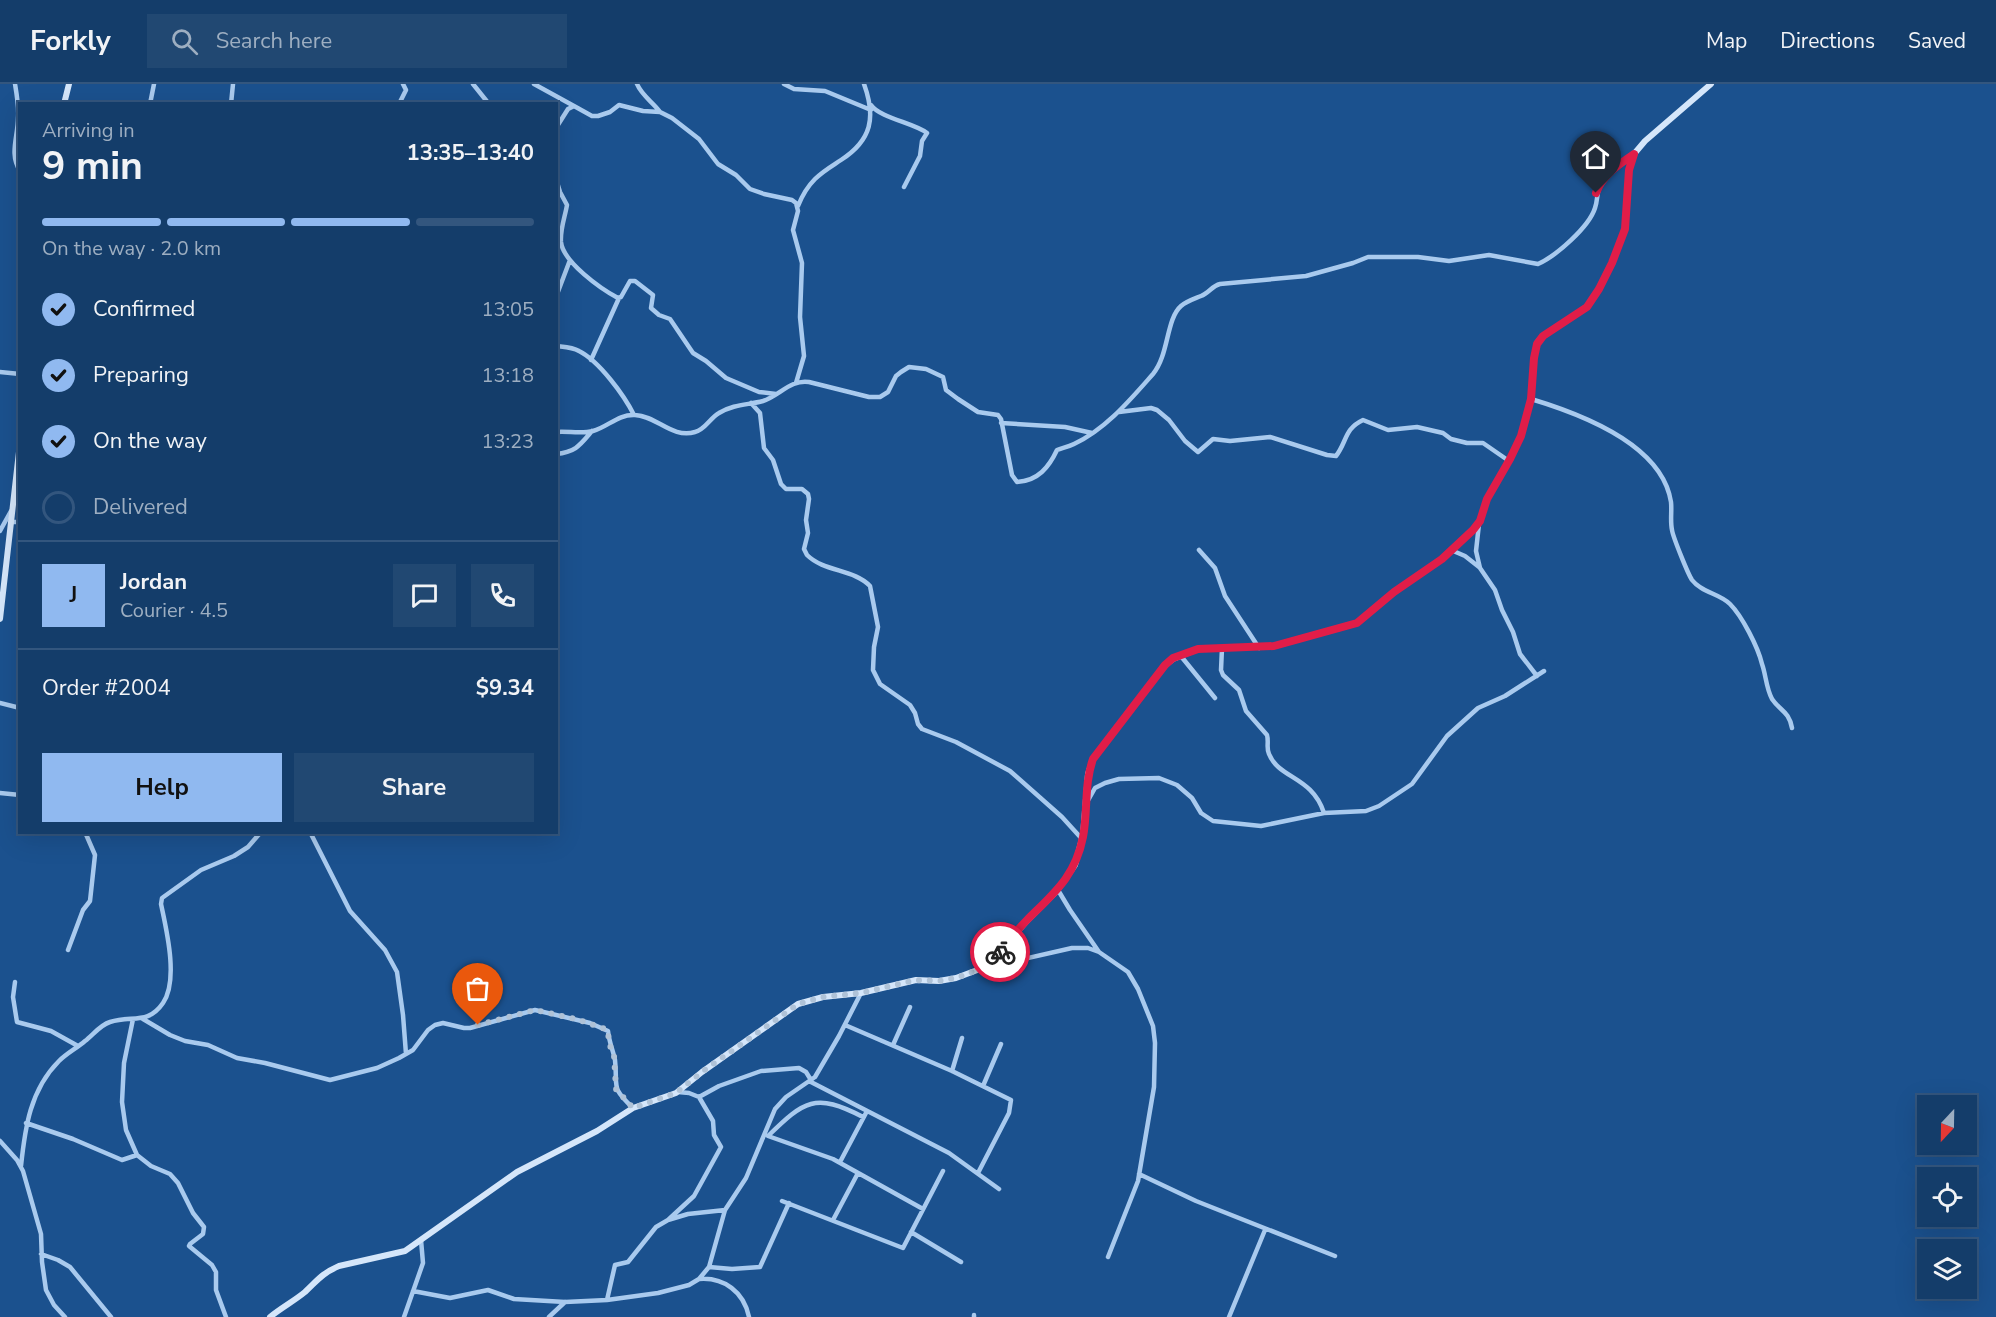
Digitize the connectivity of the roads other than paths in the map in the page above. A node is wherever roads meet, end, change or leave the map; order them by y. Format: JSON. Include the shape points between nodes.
{"nodes":[{"id":1,"x":15,"y":84,"type":"edge"},
{"id":2,"x":69,"y":84,"type":"edge"},
{"id":3,"x":154,"y":84,"type":"edge"},
{"id":4,"x":233,"y":84,"type":"edge"},
{"id":5,"x":403,"y":84,"type":"edge"},
{"id":6,"x":473,"y":84,"type":"edge"},
{"id":7,"x":534,"y":84,"type":"edge"},
{"id":8,"x":638,"y":84,"type":"edge"},
{"id":9,"x":784,"y":84,"type":"edge"},
{"id":10,"x":864,"y":84,"type":"edge"},
{"id":11,"x":1711,"y":84,"type":"edge"},
{"id":12,"x":64,"y":102,"type":"edge"},
{"id":13,"x":150,"y":102,"type":"edge"},
{"id":14,"x":231,"y":102,"type":"edge"},
{"id":15,"x":400,"y":102,"type":"edge"},
{"id":16,"x":487,"y":102,"type":"edge"},
{"id":17,"x":574,"y":106,"type":"junction"},
{"id":18,"x":871,"y":108,"type":"junction"},
{"id":19,"x":660,"y":112,"type":"junction"},
{"id":20,"x":18,"y":118,"type":"edge"},
{"id":21,"x":18,"y":118,"type":"edge"},
{"id":22,"x":558,"y":125,"type":"edge"},
{"id":23,"x":1634,"y":154,"type":"junction"},
{"id":24,"x":18,"y":167,"type":"edge"},
{"id":25,"x":558,"y":184,"type":"edge"},
{"id":26,"x":904,"y":187,"type":"dead end"},
{"id":27,"x":798,"y":206,"type":"junction"},
{"id":28,"x":570,"y":260,"type":"junction"},
{"id":29,"x":558,"y":292,"type":"edge"},
{"id":30,"x":619,"y":298,"type":"junction"},
{"id":31,"x":558,"y":346,"type":"edge"},
{"id":32,"x":591,"y":360,"type":"junction"},
{"id":33,"x":0,"y":372,"type":"edge"},
{"id":34,"x":800,"y":373,"type":"junction"},
{"id":35,"x":18,"y":374,"type":"edge"},
{"id":36,"x":804,"y":381,"type":"junction"},
{"id":37,"x":796,"y":383,"type":"junction"},
{"id":38,"x":749,"y":387,"type":"junction"},
{"id":39,"x":776,"y":394,"type":"junction"},
{"id":40,"x":1531,"y":399,"type":"junction"},
{"id":41,"x":752,"y":402,"type":"junction"},
{"id":42,"x":1119,"y":412,"type":"junction"},
{"id":43,"x":634,"y":415,"type":"junction"},
{"id":44,"x":1001,"y":423,"type":"junction"},
{"id":45,"x":592,"y":431,"type":"junction"},
{"id":46,"x":558,"y":432,"type":"edge"},
{"id":47,"x":1092,"y":433,"type":"junction"},
{"id":48,"x":558,"y":454,"type":"edge"},
{"id":49,"x":1509,"y":461,"type":"junction"},
{"id":50,"x":18,"y":466,"type":"edge"},
{"id":51,"x":17,"y":485,"type":"edge"},
{"id":52,"x":16,"y":501,"type":"edge"},
{"id":53,"x":13,"y":509,"type":"junction"},
{"id":54,"x":11,"y":522,"type":"junction"},
{"id":55,"x":18,"y":522,"type":"edge"},
{"id":56,"x":1479,"y":524,"type":"junction"},
{"id":57,"x":0,"y":531,"type":"edge"},
{"id":58,"x":1199,"y":550,"type":"dead end"},
{"id":59,"x":1451,"y":550,"type":"junction"},
{"id":60,"x":1480,"y":568,"type":"junction"},
{"id":61,"x":0,"y":619,"type":"edge"},
{"id":62,"x":1222,"y":648,"type":"junction"},
{"id":63,"x":1259,"y":648,"type":"junction"},
{"id":64,"x":1180,"y":655,"type":"junction"},
{"id":65,"x":1544,"y":671,"type":"dead end"},
{"id":66,"x":1537,"y":676,"type":"junction"},
{"id":67,"x":1215,"y":698,"type":"dead end"},
{"id":68,"x":0,"y":704,"type":"edge"},
{"id":69,"x":18,"y":708,"type":"edge"},
{"id":70,"x":1792,"y":728,"type":"dead end"},
{"id":71,"x":0,"y":793,"type":"edge"},
{"id":72,"x":18,"y":795,"type":"edge"},
{"id":73,"x":1086,"y":804,"type":"junction"},
{"id":74,"x":1324,"y":813,"type":"junction"},
{"id":75,"x":86,"y":834,"type":"edge"},
{"id":76,"x":259,"y":834,"type":"edge"},
{"id":77,"x":311,"y":834,"type":"edge"},
{"id":78,"x":1082,"y":839,"type":"junction"},
{"id":79,"x":1058,"y":890,"type":"junction"},
{"id":80,"x":68,"y":950,"type":"dead end"},
{"id":81,"x":1099,"y":952,"type":"junction"},
{"id":82,"x":980,"y":969,"type":"junction"},
{"id":83,"x":15,"y":982,"type":"dead end"},
{"id":84,"x":861,"y":993,"type":"junction"},
{"id":85,"x":910,"y":1007,"type":"dead end"},
{"id":86,"x":151,"y":1014,"type":"junction"},
{"id":87,"x":133,"y":1019,"type":"junction"},
{"id":88,"x":143,"y":1019,"type":"junction"},
{"id":89,"x":152,"y":1023,"type":"junction"},
{"id":90,"x":845,"y":1025,"type":"junction"},
{"id":91,"x":962,"y":1038,"type":"dead end"},
{"id":92,"x":1001,"y":1044,"type":"dead end"},
{"id":93,"x":893,"y":1045,"type":"junction"},
{"id":94,"x":78,"y":1046,"type":"junction"},
{"id":95,"x":406,"y":1054,"type":"junction"},
{"id":96,"x":952,"y":1071,"type":"junction"},
{"id":97,"x":810,"y":1081,"type":"junction"},
{"id":98,"x":983,"y":1086,"type":"junction"},
{"id":99,"x":678,"y":1092,"type":"junction"},
{"id":100,"x":699,"y":1097,"type":"junction"},
{"id":101,"x":633,"y":1108,"type":"junction"},
{"id":102,"x":867,"y":1111,"type":"junction"},
{"id":103,"x":863,"y":1118,"type":"junction"},
{"id":104,"x":26,"y":1123,"type":"junction"},
{"id":105,"x":0,"y":1141,"type":"edge"},
{"id":106,"x":137,"y":1155,"type":"junction"},
{"id":107,"x":840,"y":1162,"type":"junction"},
{"id":108,"x":21,"y":1166,"type":"junction"},
{"id":109,"x":943,"y":1171,"type":"dead end"},
{"id":110,"x":858,"y":1173,"type":"junction"},
{"id":111,"x":978,"y":1173,"type":"junction"},
{"id":112,"x":1139,"y":1174,"type":"junction"},
{"id":113,"x":999,"y":1189,"type":"dead end"},
{"id":114,"x":782,"y":1201,"type":"dead end"},
{"id":115,"x":789,"y":1203,"type":"junction"},
{"id":116,"x":923,"y":1209,"type":"junction"},
{"id":117,"x":725,"y":1210,"type":"junction"},
{"id":118,"x":668,"y":1220,"type":"junction"},
{"id":119,"x":833,"y":1220,"type":"junction"},
{"id":120,"x":1265,"y":1230,"type":"junction"},
{"id":121,"x":910,"y":1232,"type":"junction"},
{"id":122,"x":421,"y":1240,"type":"junction"},
{"id":123,"x":41,"y":1254,"type":"junction"},
{"id":124,"x":1335,"y":1256,"type":"dead end"},
{"id":125,"x":1108,"y":1257,"type":"dead end"},
{"id":126,"x":961,"y":1262,"type":"dead end"},
{"id":127,"x":709,"y":1267,"type":"junction"},
{"id":128,"x":699,"y":1279,"type":"junction"},
{"id":129,"x":413,"y":1291,"type":"junction"},
{"id":130,"x":607,"y":1300,"type":"junction"},
{"id":131,"x":564,"y":1302,"type":"junction"},
{"id":132,"x":64,"y":1317,"type":"edge"},
{"id":133,"x":111,"y":1317,"type":"edge"},
{"id":134,"x":226,"y":1317,"type":"edge"},
{"id":135,"x":270,"y":1317,"type":"edge"},
{"id":136,"x":404,"y":1317,"type":"edge"},
{"id":137,"x":549,"y":1317,"type":"edge"},
{"id":138,"x":749,"y":1317,"type":"edge"},
{"id":139,"x":1229,"y":1317,"type":"edge"}],
"edges":[{"from":1,"to":21,"type":"street"},
{"from":2,"to":12,"type":"street"},
{"from":3,"to":13,"type":"street"},
{"from":4,"to":14,"type":"street"},
{"from":5,"to":15,"type":"street","via":[[406,90]]},
{"from":6,"to":16,"type":"street"},
{"from":7,"to":17,"type":"street"},
{"from":8,"to":19,"type":"street"},
{"from":9,"to":18,"type":"street","via":[[794,89],[825,91]]},
{"from":10,"to":18,"type":"street"},
{"from":11,"to":23,"type":"street"},
{"from":17,"to":19,"type":"street","via":[[594,116],[607,114],[616,105]]},
{"from":17,"to":22,"type":"street"},
{"from":18,"to":26,"type":"street","via":[[927,133]]},
{"from":18,"to":27,"type":"street","via":[[862,141],[813,181]]},
{"from":19,"to":27,"type":"street","via":[[699,139],[716,161],[750,189],[792,200]]},
{"from":20,"to":24,"type":"street","via":[[14,160]]},
{"from":23,"to":40,"type":"street","via":[[1629,170],[1625,229],[1612,263],[1587,307],[1537,344]]},
{"from":23,"to":42,"type":"street","via":[[1605,177],[1597,190],[1593,213],[1566,246],[1538,264],[1489,255],[1449,261],[1368,257],[1306,276],[1217,285],[1175,312],[1166,347],[1154,372]]},
{"from":25,"to":28,"type":"street","via":[[567,205],[562,245]]},
{"from":27,"to":34,"type":"street","via":[[793,230],[802,268],[800,317],[804,356]]},
{"from":28,"to":29,"type":"street"},
{"from":28,"to":30,"type":"street"},
{"from":30,"to":32,"type":"street"},
{"from":30,"to":38,"type":"street","via":[[630,281],[635,281],[653,294],[651,308],[672,321],[693,353],[726,378]]},
{"from":31,"to":32,"type":"street","via":[[578,350]]},
{"from":32,"to":43,"type":"street","via":[[624,396]]},
{"from":33,"to":35,"type":"street"},
{"from":34,"to":36,"type":"street"},
{"from":34,"to":37,"type":"street"},
{"from":36,"to":37,"type":"street"},
{"from":36,"to":44,"type":"street","via":[[874,398],[888,393],[901,372],[909,367],[926,369],[943,377],[946,390],[952,395],[978,412],[998,415]]},
{"from":37,"to":39,"type":"street"},
{"from":38,"to":39,"type":"street"},
{"from":38,"to":41,"type":"street"},
{"from":39,"to":41,"type":"street"},
{"from":40,"to":49,"type":"street"},
{"from":40,"to":70,"type":"street","via":[[1612,432],[1657,469],[1668,489],[1672,531],[1690,578],[1736,610],[1762,662],[1771,696],[1788,714]]},
{"from":41,"to":43,"type":"street","via":[[728,408],[710,418],[702,429],[686,434]]},
{"from":41,"to":78,"type":"street","via":[[760,413],[764,448],[773,460],[781,484],[808,494],[804,549],[807,555],[870,586],[878,627],[873,663],[876,680],[910,705],[922,729],[1010,771]]},
{"from":42,"to":47,"type":"street"},
{"from":42,"to":49,"type":"street","via":[[1157,410],[1198,452],[1213,439],[1264,437],[1336,456],[1350,429],[1363,420],[1388,430],[1417,427],[1467,443],[1483,443]]},
{"from":43,"to":45,"type":"street","via":[[620,417]]},
{"from":44,"to":47,"type":"street","via":[[1065,427]]},
{"from":44,"to":47,"type":"street","via":[[1017,482],[1034,478],[1050,465],[1057,450]]},
{"from":45,"to":46,"type":"street"},
{"from":45,"to":48,"type":"street","via":[[576,449]]},
{"from":49,"to":56,"type":"street","via":[[1487,499]]},
{"from":50,"to":51,"type":"street"},
{"from":51,"to":52,"type":"street"},
{"from":52,"to":53,"type":"street"},
{"from":53,"to":54,"type":"street"},
{"from":53,"to":57,"type":"street"},
{"from":54,"to":55,"type":"street"},
{"from":54,"to":61,"type":"street"},
{"from":56,"to":59,"type":"street"},
{"from":56,"to":60,"type":"street","via":[[1476,544]]},
{"from":58,"to":63,"type":"street","via":[[1215,568],[1225,596]]},
{"from":59,"to":60,"type":"street"},
{"from":59,"to":63,"type":"street","via":[[1357,623]]},
{"from":60,"to":66,"type":"street","via":[[1495,590],[1520,654]]},
{"from":62,"to":63,"type":"street"},
{"from":62,"to":64,"type":"street"},
{"from":62,"to":74,"type":"street","via":[[1223,675],[1239,690],[1246,711],[1267,735],[1270,756],[1276,765],[1316,794]]},
{"from":64,"to":67,"type":"street"},
{"from":64,"to":73,"type":"street","via":[[1162,669],[1096,752],[1088,774]]},
{"from":65,"to":66,"type":"street"},
{"from":66,"to":74,"type":"street","via":[[1478,708],[1448,736],[1412,784],[1388,801],[1366,811]]},
{"from":68,"to":69,"type":"street"},
{"from":71,"to":72,"type":"street"},
{"from":73,"to":74,"type":"street","via":[[1095,788],[1105,783],[1125,778],[1159,778],[1178,785],[1201,813],[1213,820],[1261,826]]},
{"from":73,"to":78,"type":"street"},
{"from":75,"to":80,"type":"street","via":[[95,855],[90,901]]},
{"from":76,"to":86,"type":"street","via":[[248,847],[201,870],[162,898],[170,944],[169,990]]},
{"from":77,"to":95,"type":"street","via":[[352,914],[386,950],[397,972]]},
{"from":78,"to":79,"type":"street","via":[[1075,865]]},
{"from":79,"to":81,"type":"street"},
{"from":79,"to":82,"type":"street"},
{"from":81,"to":82,"type":"street","via":[[1072,948]]},
{"from":81,"to":112,"type":"street","via":[[1133,979],[1153,1026],[1154,1087]]},
{"from":82,"to":84,"type":"street","via":[[956,978],[916,980]]},
{"from":83,"to":94,"type":"street","via":[[17,1022],[51,1031]]},
{"from":84,"to":90,"type":"street"},
{"from":84,"to":99,"type":"street","via":[[798,1004]]},
{"from":85,"to":93,"type":"street"},
{"from":86,"to":88,"type":"street"},
{"from":86,"to":89,"type":"street"},
{"from":87,"to":88,"type":"street"},
{"from":87,"to":94,"type":"street","via":[[109,1022]]},
{"from":87,"to":106,"type":"street","via":[[125,1056],[122,1102],[126,1130]]},
{"from":88,"to":89,"type":"street"},
{"from":89,"to":95,"type":"street","via":[[170,1035],[240,1059],[330,1080],[376,1068]]},
{"from":90,"to":93,"type":"street"},
{"from":90,"to":97,"type":"street"},
{"from":91,"to":96,"type":"street"},
{"from":92,"to":98,"type":"street"},
{"from":93,"to":96,"type":"street"},
{"from":94,"to":104,"type":"street","via":[[46,1077]]},
{"from":95,"to":101,"type":"street","via":[[440,1023],[470,1028],[526,1011],[544,1011],[608,1031],[615,1086]]},
{"from":96,"to":98,"type":"street"},
{"from":97,"to":100,"type":"street","via":[[799,1068],[761,1071]]},
{"from":97,"to":102,"type":"street"},
{"from":97,"to":117,"type":"street","via":[[776,1109],[746,1178]]},
{"from":98,"to":111,"type":"street","via":[[1004,1095],[1011,1104]]},
{"from":99,"to":100,"type":"street"},
{"from":99,"to":101,"type":"street"},
{"from":100,"to":118,"type":"street","via":[[713,1121],[720,1151],[694,1196]]},
{"from":101,"to":122,"type":"street","via":[[517,1172]]},
{"from":102,"to":103,"type":"street"},
{"from":102,"to":111,"type":"street","via":[[949,1153]]},
{"from":103,"to":107,"type":"street"},
{"from":103,"to":107,"type":"street","via":[[832,1103],[807,1104],[768,1136]]},
{"from":104,"to":106,"type":"street","via":[[122,1160]]},
{"from":104,"to":108,"type":"street"},
{"from":105,"to":108,"type":"street"},
{"from":106,"to":134,"type":"street","via":[[172,1176],[204,1227],[203,1234],[189,1246],[216,1272],[216,1290]]},
{"from":107,"to":110,"type":"street"},
{"from":108,"to":123,"type":"street","via":[[40,1226]]},
{"from":109,"to":116,"type":"street"},
{"from":110,"to":116,"type":"street"},
{"from":110,"to":119,"type":"street"},
{"from":111,"to":113,"type":"street"},
{"from":112,"to":120,"type":"street"},
{"from":112,"to":125,"type":"street"},
{"from":114,"to":115,"type":"street"},
{"from":115,"to":119,"type":"street"},
{"from":115,"to":127,"type":"street","via":[[760,1267]]},
{"from":116,"to":121,"type":"street"},
{"from":117,"to":118,"type":"street"},
{"from":117,"to":127,"type":"street"},
{"from":118,"to":130,"type":"street","via":[[656,1227],[628,1262],[615,1265]]},
{"from":119,"to":121,"type":"street","via":[[901,1248]]},
{"from":120,"to":124,"type":"street"},
{"from":120,"to":139,"type":"street"},
{"from":121,"to":126,"type":"street"},
{"from":122,"to":129,"type":"street","via":[[423,1263]]},
{"from":122,"to":135,"type":"street","via":[[405,1251],[329,1271]]},
{"from":123,"to":132,"type":"street","via":[[46,1290]]},
{"from":123,"to":133,"type":"street","via":[[70,1267]]},
{"from":127,"to":128,"type":"street"},
{"from":128,"to":130,"type":"street","via":[[674,1290]]},
{"from":128,"to":138,"type":"street","via":[[726,1283],[746,1306]]},
{"from":129,"to":131,"type":"street","via":[[450,1298],[488,1290],[514,1299]]},
{"from":129,"to":136,"type":"street"},
{"from":130,"to":131,"type":"street"},
{"from":131,"to":137,"type":"street"}]}
